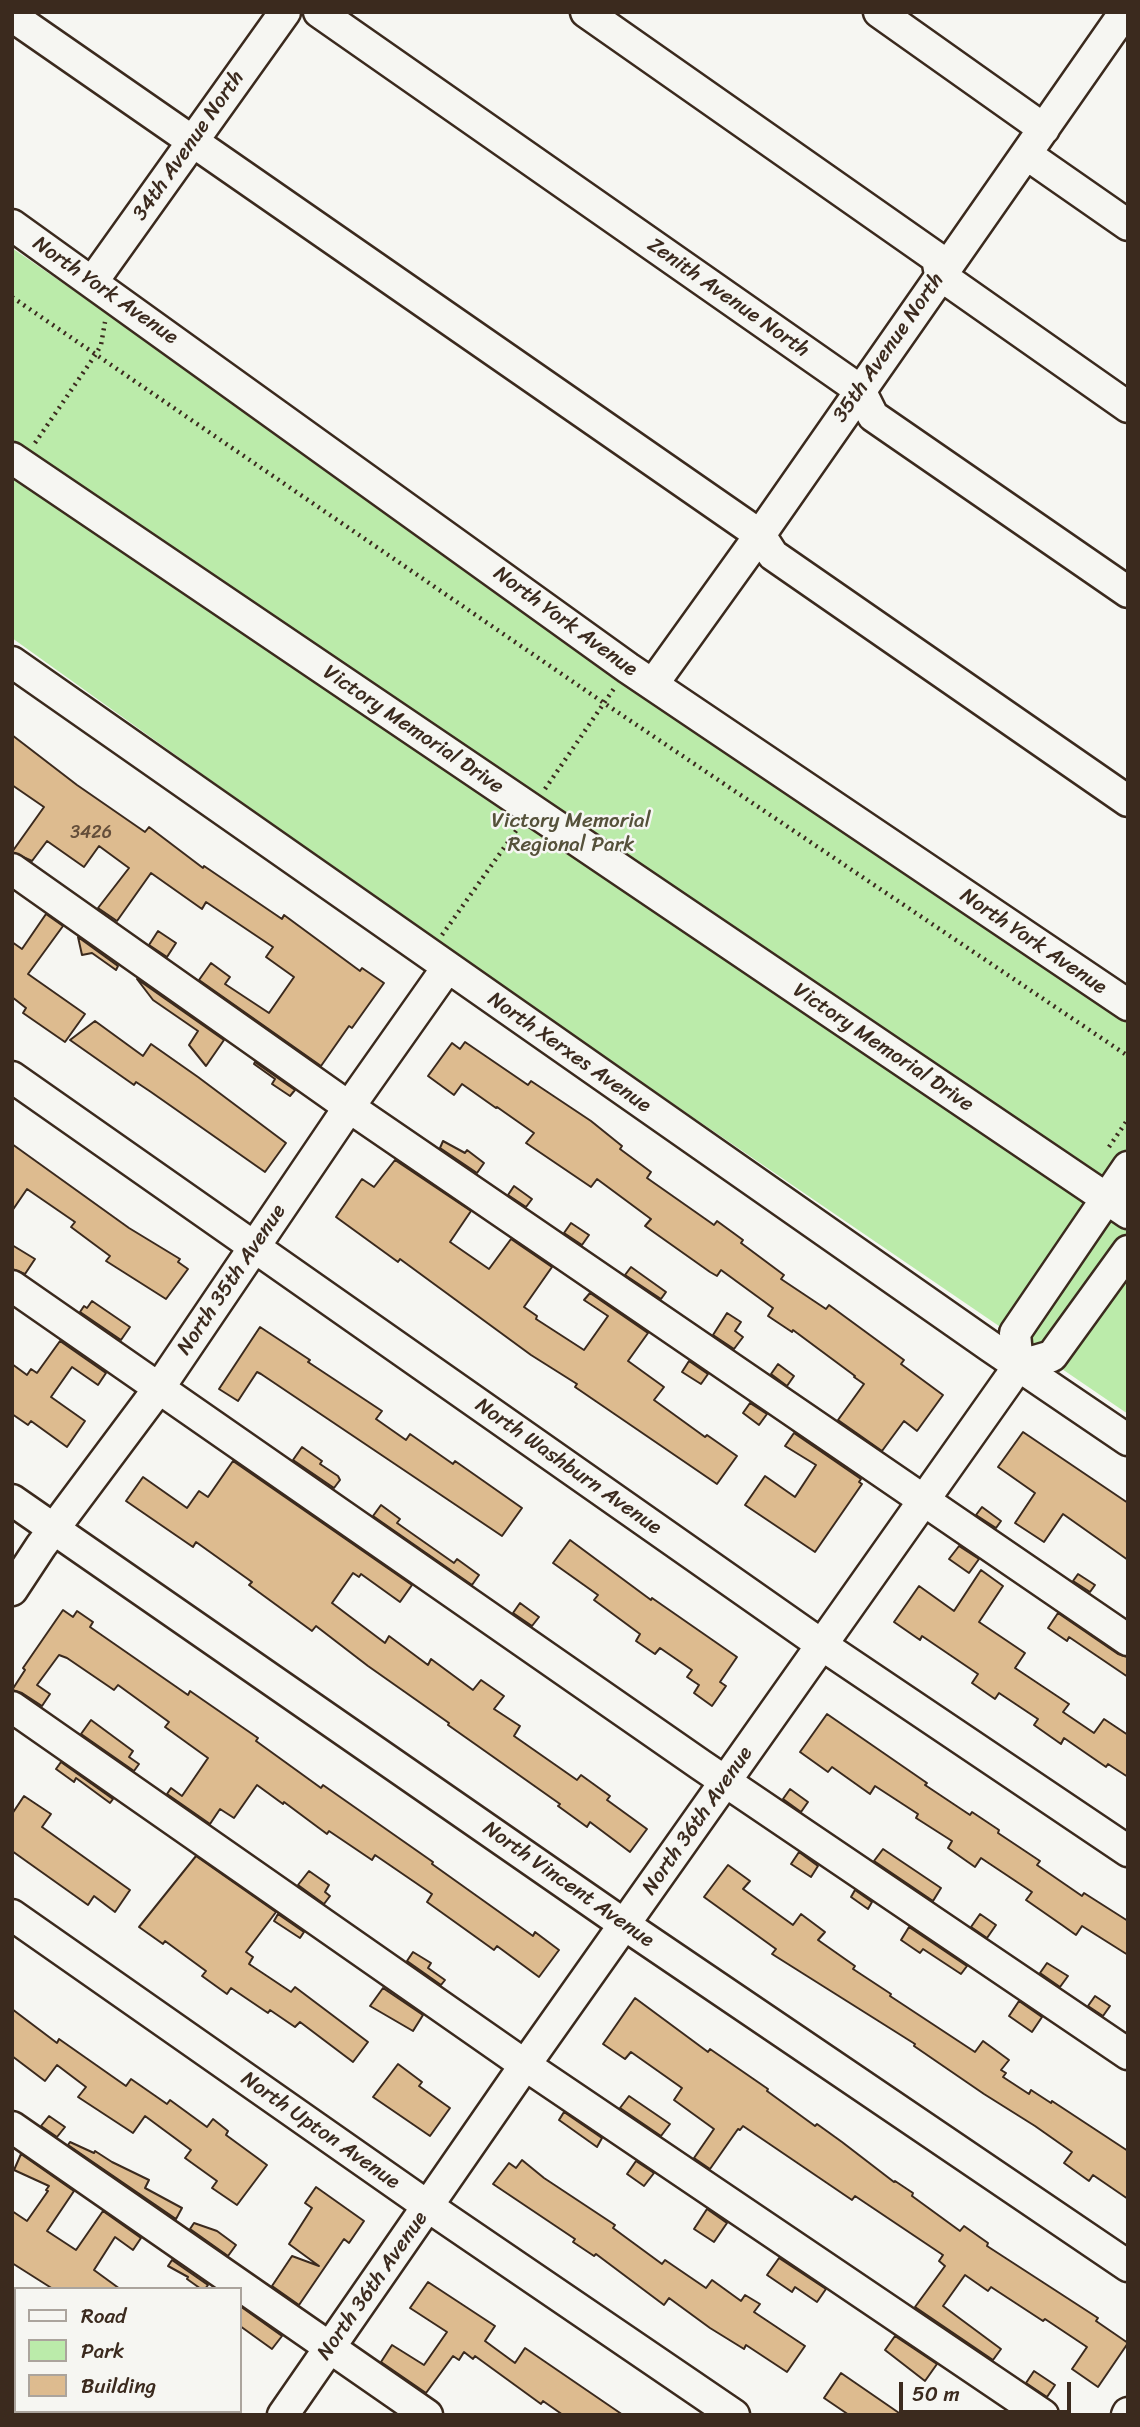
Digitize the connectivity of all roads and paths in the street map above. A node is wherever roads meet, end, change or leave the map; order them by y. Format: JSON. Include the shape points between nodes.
{"nodes":[{"id":1,"x":285,"y":12,"type":"edge"},
{"id":2,"x":319,"y":12,"type":"edge"},
{"id":3,"x":586,"y":12,"type":"edge"},
{"id":4,"x":879,"y":12,"type":"edge"},
{"id":5,"x":12,"y":16,"type":"edge"},
{"id":6,"x":1122,"y":26,"type":"edge"},
{"id":7,"x":1044,"y":129,"type":"junction"},
{"id":8,"x":192,"y":141,"type":"junction"},
{"id":9,"x":1027,"y":154,"type":"junction"},
{"id":10,"x":12,"y":225,"type":"edge"},
{"id":11,"x":1128,"y":225,"type":"edge"},
{"id":12,"x":940,"y":275,"type":"junction"},
{"id":13,"x":102,"y":287,"type":"junction"},
{"id":14,"x":12,"y":297,"type":"edge"},
{"id":15,"x":96,"y":354,"type":"junction"},
{"id":16,"x":860,"y":390,"type":"junction"},
{"id":17,"x":1128,"y":407,"type":"edge"},
{"id":18,"x":21,"y":454,"type":"edge"},
{"id":19,"x":760,"y":535,"type":"junction"},
{"id":20,"x":1128,"y":592,"type":"edge"},
{"id":21,"x":12,"y":662,"type":"edge"},
{"id":22,"x":628,"y":668,"type":"junction"},
{"id":23,"x":653,"y":684,"type":"junction"},
{"id":24,"x":604,"y":703,"type":"junction"},
{"id":25,"x":539,"y":797,"type":"dead end"},
{"id":26,"x":1128,"y":801,"type":"edge"},
{"id":27,"x":523,"y":821,"type":"dead end"},
{"id":28,"x":12,"y":869,"type":"edge"},
{"id":29,"x":441,"y":956,"type":"junction"},
{"id":30,"x":1128,"y":1005,"type":"edge"},
{"id":31,"x":1128,"y":1056,"type":"edge"},
{"id":32,"x":12,"y":1077,"type":"edge"},
{"id":33,"x":349,"y":1107,"type":"junction"},
{"id":34,"x":1128,"y":1167,"type":"edge"},
{"id":35,"x":1117,"y":1206,"type":"edge"},
{"id":36,"x":254,"y":1247,"type":"junction"},
{"id":37,"x":1128,"y":1251,"type":"edge"},
{"id":38,"x":12,"y":1286,"type":"edge"},
{"id":39,"x":1018,"y":1366,"type":"junction"},
{"id":40,"x":159,"y":1388,"type":"junction"},
{"id":41,"x":1128,"y":1440,"type":"edge"},
{"id":42,"x":12,"y":1500,"type":"edge"},
{"id":43,"x":923,"y":1502,"type":"junction"},
{"id":44,"x":54,"y":1529,"type":"junction"},
{"id":45,"x":12,"y":1590,"type":"edge"},
{"id":46,"x":1128,"y":1640,"type":"edge"},
{"id":47,"x":822,"y":1645,"type":"junction"},
{"id":48,"x":12,"y":1707,"type":"edge"},
{"id":49,"x":725,"y":1781,"type":"junction"},
{"id":50,"x":1128,"y":1851,"type":"edge"},
{"id":51,"x":12,"y":1915,"type":"edge"},
{"id":52,"x":625,"y":1925,"type":"junction"},
{"id":53,"x":1128,"y":2054,"type":"edge"},
{"id":54,"x":525,"y":2065,"type":"junction"},
{"id":55,"x":12,"y":2127,"type":"edge"},
{"id":56,"x":428,"y":2206,"type":"junction"},
{"id":57,"x":1128,"y":2266,"type":"edge"},
{"id":58,"x":242,"y":2287,"type":"edge"},
{"id":59,"x":242,"y":2287,"type":"edge"},
{"id":60,"x":329,"y":2348,"type":"junction"},
{"id":61,"x":283,"y":2415,"type":"edge"},
{"id":62,"x":427,"y":2415,"type":"edge"},
{"id":63,"x":734,"y":2415,"type":"edge"},
{"id":64,"x":1043,"y":2415,"type":"edge"}],
"edges":[{"from":1,"to":8,"type":"street","name":"34th Avenue North"},
{"from":2,"to":16,"type":"street","name":"Zenith Avenue North"},
{"from":3,"to":12,"type":"street","via":[[937,258]]},
{"from":4,"to":7,"type":"street"},
{"from":5,"to":8,"type":"street"},
{"from":6,"to":7,"type":"street","name":"35th Avenue North"},
{"from":7,"to":9,"type":"street","name":"35th Avenue North"},
{"from":8,"to":13,"type":"street","name":"34th Avenue North"},
{"from":8,"to":19,"type":"street"},
{"from":9,"to":11,"type":"street"},
{"from":9,"to":12,"type":"street","name":"35th Avenue North"},
{"from":10,"to":13,"type":"street","name":"North York Avenue"},
{"from":12,"to":16,"type":"street","name":"35th Avenue North"},
{"from":12,"to":17,"type":"street"},
{"from":13,"to":15,"type":"path"},
{"from":13,"to":22,"type":"street","name":"North York Avenue"},
{"from":14,"to":15,"type":"path"},
{"from":15,"to":18,"type":"path"},
{"from":15,"to":24,"type":"path"},
{"from":16,"to":19,"type":"street","name":"35th Avenue North"},
{"from":16,"to":20,"type":"street","name":"Zenith Avenue North","via":[[873,416]]},
{"from":18,"to":35,"type":"street","name":"Victory Memorial Drive"},
{"from":19,"to":23,"type":"street","name":"35th Avenue North"},
{"from":19,"to":26,"type":"street","via":[[773,555]]},
{"from":21,"to":29,"type":"street","name":"North Xerxes Avenue"},
{"from":22,"to":23,"type":"street","name":"North York Avenue"},
{"from":22,"to":24,"type":"path"},
{"from":23,"to":30,"type":"street","name":"North York Avenue"},
{"from":24,"to":25,"type":"path"},
{"from":24,"to":31,"type":"path"},
{"from":27,"to":29,"type":"path"},
{"from":28,"to":33,"type":"street"},
{"from":29,"to":33,"type":"street","name":"North 35th Avenue"},
{"from":29,"to":39,"type":"street","name":"North Xerxes Avenue"},
{"from":32,"to":36,"type":"street","name":"North Washburn Avenue"},
{"from":33,"to":36,"type":"street","name":"North 35th Avenue"},
{"from":33,"to":43,"type":"street"},
{"from":34,"to":35,"type":"street"},
{"from":35,"to":39,"type":"street","via":[[1015,1332]]},
{"from":36,"to":40,"type":"street","name":"North 35th Avenue"},
{"from":36,"to":47,"type":"street","name":"North Washburn Avenue"},
{"from":37,"to":39,"type":"street","via":[[1052,1356]]},
{"from":38,"to":40,"type":"street"},
{"from":39,"to":41,"type":"street","name":"North Xerxes Avenue"},
{"from":39,"to":43,"type":"street","name":"North 36th Avenue"},
{"from":40,"to":44,"type":"street","name":"North 35th Avenue"},
{"from":40,"to":49,"type":"street"},
{"from":42,"to":44,"type":"street","name":"North Vincent Avenue"},
{"from":43,"to":46,"type":"street"},
{"from":43,"to":47,"type":"street","name":"North 36th Avenue"},
{"from":44,"to":45,"type":"street","name":"North 35th Avenue"},
{"from":44,"to":52,"type":"street","name":"North Vincent Avenue"},
{"from":47,"to":49,"type":"street","name":"North 36th Avenue"},
{"from":47,"to":50,"type":"street","name":"North Washburn Avenue"},
{"from":48,"to":54,"type":"street"},
{"from":49,"to":52,"type":"street","name":"North 36th Avenue"},
{"from":49,"to":53,"type":"street"},
{"from":51,"to":56,"type":"street","name":"North Upton Avenue"},
{"from":52,"to":54,"type":"street","name":"North 36th Avenue"},
{"from":52,"to":57,"type":"street","name":"North Vincent Avenue"},
{"from":54,"to":56,"type":"street","name":"North 36th Avenue"},
{"from":54,"to":64,"type":"street"},
{"from":55,"to":58,"type":"street"},
{"from":56,"to":60,"type":"street","name":"North 36th Avenue"},
{"from":56,"to":63,"type":"street","name":"North Upton Avenue"},
{"from":59,"to":60,"type":"street"},
{"from":60,"to":61,"type":"street","name":"North 36th Avenue"},
{"from":60,"to":62,"type":"street"}]}
